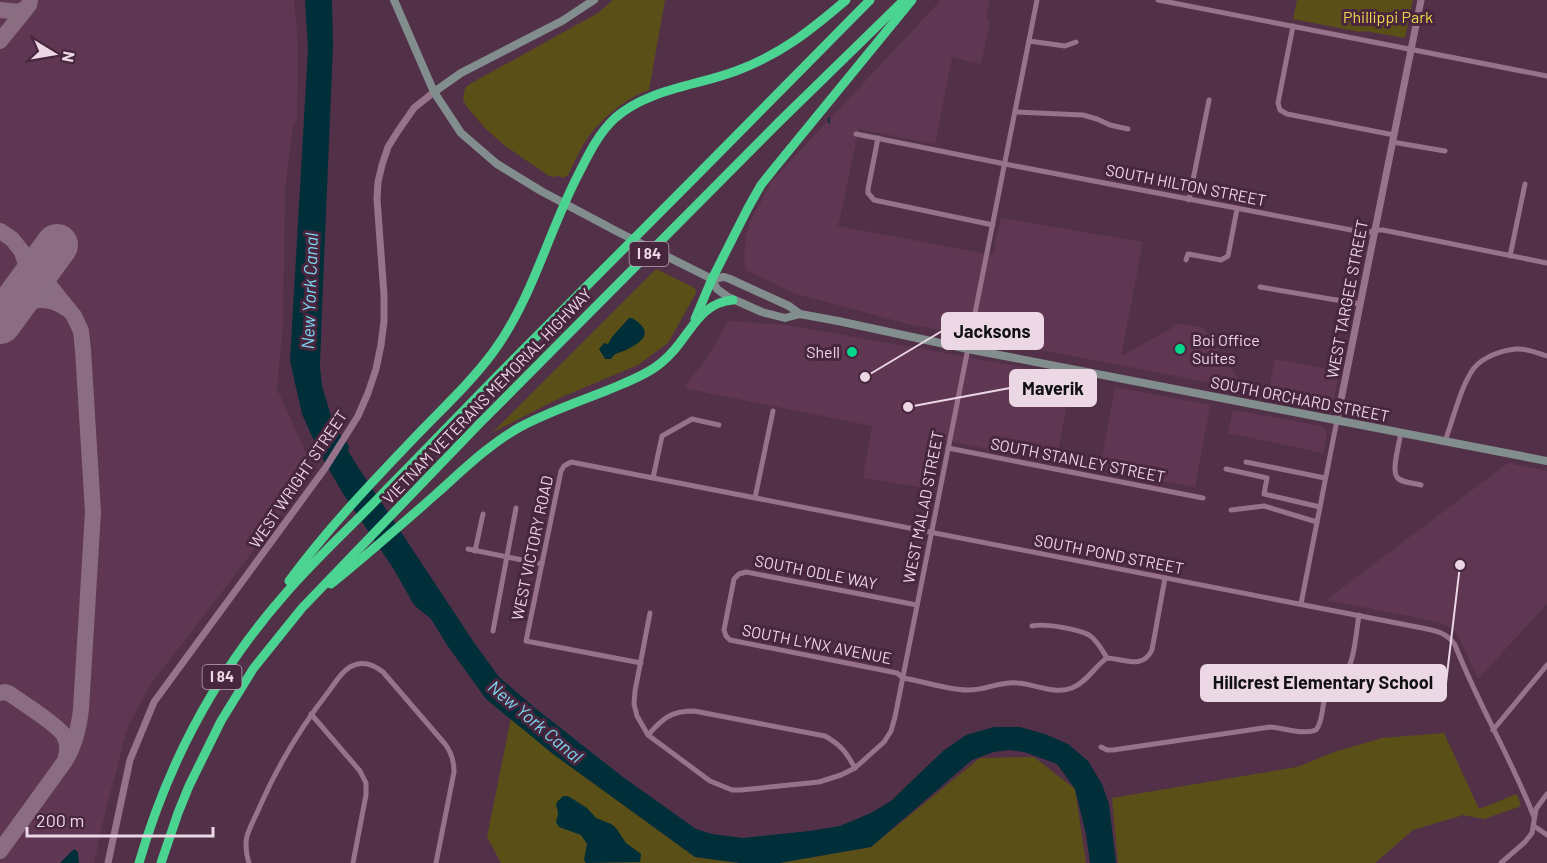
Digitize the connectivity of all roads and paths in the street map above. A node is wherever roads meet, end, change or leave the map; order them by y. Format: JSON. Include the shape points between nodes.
{"nodes":[{"id":1,"x":394,"y":0,"type":"edge"},
{"id":2,"x":594,"y":0,"type":"edge"},
{"id":3,"x":846,"y":0,"type":"edge"},
{"id":4,"x":870,"y":0,"type":"edge"},
{"id":5,"x":904,"y":0,"type":"edge"},
{"id":6,"x":912,"y":0,"type":"edge"},
{"id":7,"x":1038,"y":0,"type":"edge"},
{"id":8,"x":1158,"y":0,"type":"edge"},
{"id":9,"x":1421,"y":0,"type":"edge"},
{"id":10,"x":1293,"y":26,"type":"junction"},
{"id":11,"x":1029,"y":41,"type":"junction"},
{"id":12,"x":1076,"y":42,"type":"dead end"},
{"id":13,"x":1411,"y":49,"type":"junction"},
{"id":14,"x":1547,"y":76,"type":"edge"},
{"id":15,"x":434,"y":92,"type":"junction"},
{"id":16,"x":1209,"y":100,"type":"dead end"},
{"id":17,"x":1015,"y":112,"type":"junction"},
{"id":18,"x":1128,"y":129,"type":"dead end"},
{"id":19,"x":856,"y":134,"type":"dead end"},
{"id":20,"x":878,"y":138,"type":"junction"},
{"id":21,"x":1393,"y":139,"type":"junction"},
{"id":22,"x":1445,"y":151,"type":"dead end"},
{"id":23,"x":1005,"y":164,"type":"junction"},
{"id":24,"x":1525,"y":184,"type":"dead end"},
{"id":25,"x":1189,"y":200,"type":"junction"},
{"id":26,"x":564,"y":203,"type":"junction"},
{"id":27,"x":1237,"y":209,"type":"junction"},
{"id":28,"x":993,"y":225,"type":"junction"},
{"id":29,"x":1375,"y":230,"type":"junction"},
{"id":30,"x":1510,"y":256,"type":"junction"},
{"id":31,"x":1186,"y":260,"type":"dead end"},
{"id":32,"x":1547,"y":263,"type":"edge"},
{"id":33,"x":712,"y":279,"type":"junction"},
{"id":34,"x":1260,"y":287,"type":"dead end"},
{"id":35,"x":733,"y":300,"type":"junction"},
{"id":36,"x":1360,"y":304,"type":"junction"},
{"id":37,"x":800,"y":314,"type":"junction"},
{"id":38,"x":693,"y":324,"type":"junction"},
{"id":39,"x":968,"y":349,"type":"junction"},
{"id":40,"x":1547,"y":356,"type":"edge"},
{"id":41,"x":773,"y":411,"type":"dead end"},
{"id":42,"x":1337,"y":420,"type":"junction"},
{"id":43,"x":719,"y":424,"type":"dead end"},
{"id":44,"x":1401,"y":432,"type":"junction"},
{"id":45,"x":1445,"y":441,"type":"junction"},
{"id":46,"x":948,"y":448,"type":"junction"},
{"id":47,"x":1547,"y":460,"type":"edge"},
{"id":48,"x":1246,"y":462,"type":"dead end"},
{"id":49,"x":568,"y":464,"type":"joint"},
{"id":50,"x":1226,"y":468,"type":"dead end"},
{"id":51,"x":653,"y":478,"type":"junction"},
{"id":52,"x":1325,"y":478,"type":"junction"},
{"id":53,"x":1421,"y":485,"type":"dead end"},
{"id":54,"x":755,"y":498,"type":"junction"},
{"id":55,"x":1203,"y":498,"type":"dead end"},
{"id":56,"x":1320,"y":507,"type":"junction"},
{"id":57,"x":516,"y":508,"type":"dead end"},
{"id":58,"x":1231,"y":510,"type":"dead end"},
{"id":59,"x":483,"y":514,"type":"dead end"},
{"id":60,"x":1317,"y":522,"type":"junction"},
{"id":61,"x":931,"y":533,"type":"junction"},
{"id":62,"x":468,"y":549,"type":"dead end"},
{"id":63,"x":475,"y":551,"type":"junction"},
{"id":64,"x":507,"y":557,"type":"junction"},
{"id":65,"x":542,"y":564,"type":"junction"},
{"id":66,"x":1166,"y":578,"type":"junction"},
{"id":67,"x":1301,"y":604,"type":"junction"},
{"id":68,"x":917,"y":605,"type":"junction"},
{"id":69,"x":302,"y":608,"type":"junction"},
{"id":70,"x":650,"y":614,"type":"dead end"},
{"id":71,"x":1359,"y":615,"type":"junction"},
{"id":72,"x":1032,"y":626,"type":"dead end"},
{"id":73,"x":493,"y":631,"type":"dead end"},
{"id":74,"x":726,"y":636,"type":"joint"},
{"id":75,"x":244,"y":645,"type":"junction"},
{"id":76,"x":1107,"y":658,"type":"junction"},
{"id":77,"x":640,"y":663,"type":"junction"},
{"id":78,"x":1547,"y":665,"type":"edge"},
{"id":79,"x":903,"y":678,"type":"junction"},
{"id":80,"x":311,"y":714,"type":"junction"},
{"id":81,"x":1493,"y":730,"type":"junction"},
{"id":82,"x":648,"y":735,"type":"junction"},
{"id":83,"x":1101,"y":747,"type":"dead end"},
{"id":84,"x":855,"y":768,"type":"junction"},
{"id":85,"x":1547,"y":794,"type":"edge"},
{"id":86,"x":1534,"y":817,"type":"junction"},
{"id":87,"x":1534,"y":826,"type":"junction"},
{"id":88,"x":1547,"y":835,"type":"edge"},
{"id":89,"x":108,"y":863,"type":"edge"},
{"id":90,"x":139,"y":863,"type":"edge"},
{"id":91,"x":161,"y":863,"type":"edge"},
{"id":92,"x":249,"y":863,"type":"edge"},
{"id":93,"x":353,"y":863,"type":"edge"},
{"id":94,"x":436,"y":863,"type":"edge"},
{"id":95,"x":1501,"y":863,"type":"edge"}],
"edges":[{"from":1,"to":15,"type":"main road","name":"SOUTH ORCHARD STREET"},
{"from":2,"to":15,"type":"main road","via":[[562,21],[461,73]]},
{"from":3,"to":26,"type":"highway","via":[[795,41],[754,64],[633,104],[606,126]]},
{"from":4,"to":75,"type":"highway","name":"VIETNAM VETERANS MEMORIAL HIGHWAY","number":"I 84","via":[[285,594]]},
{"from":5,"to":69,"type":"highway","name":"VIETNAM VETERANS MEMORIAL HIGHWAY","number":"I 84","via":[[480,423]]},
{"from":6,"to":33,"type":"highway","via":[[762,185]]},
{"from":7,"to":11,"type":"street","name":"WEST MALAD STREET"},
{"from":8,"to":10,"type":"street"},
{"from":9,"to":13,"type":"street","name":"WEST TARGEE STREET"},
{"from":10,"to":13,"type":"street"},
{"from":10,"to":21,"type":"street","via":[[1278,103],[1280,110]]},
{"from":11,"to":12,"type":"street","via":[[1065,46]]},
{"from":11,"to":17,"type":"street","name":"WEST MALAD STREET"},
{"from":13,"to":14,"type":"street"},
{"from":13,"to":21,"type":"street","name":"WEST TARGEE STREET"},
{"from":15,"to":26,"type":"main road","name":"SOUTH ORCHARD STREET","via":[[461,133],[497,164]]},
{"from":15,"to":89,"type":"street","name":"WEST WRIGHT STREET","via":[[414,108],[388,147],[378,182],[384,321],[368,393],[326,467],[154,702],[130,760]]},
{"from":16,"to":25,"type":"street"},
{"from":17,"to":18,"type":"street","via":[[1083,115]]},
{"from":17,"to":23,"type":"street","name":"WEST MALAD STREET"},
{"from":19,"to":20,"type":"street","name":"SOUTH HILTON STREET"},
{"from":20,"to":23,"type":"street","name":"SOUTH HILTON STREET"},
{"from":20,"to":28,"type":"street","via":[[868,189],[874,200]]},
{"from":21,"to":22,"type":"street"},
{"from":21,"to":29,"type":"street","name":"WEST TARGEE STREET"},
{"from":23,"to":25,"type":"street","name":"SOUTH HILTON STREET"},
{"from":23,"to":28,"type":"street","name":"WEST MALAD STREET"},
{"from":24,"to":30,"type":"street"},
{"from":25,"to":27,"type":"street","name":"SOUTH HILTON STREET"},
{"from":26,"to":33,"type":"main road","name":"SOUTH ORCHARD STREET"},
{"from":26,"to":75,"type":"highway","via":[[528,292],[494,352],[346,511]]},
{"from":27,"to":29,"type":"street","name":"SOUTH HILTON STREET","via":[[1367,233]]},
{"from":27,"to":31,"type":"street","via":[[1228,256],[1221,260],[1188,254]]},
{"from":28,"to":39,"type":"street","name":"WEST MALAD STREET"},
{"from":29,"to":30,"type":"street","name":"SOUTH HILTON STREET"},
{"from":29,"to":36,"type":"street","name":"WEST TARGEE STREET"},
{"from":30,"to":32,"type":"street","name":"SOUTH HILTON STREET"},
{"from":33,"to":35,"type":"main road","name":"SOUTH ORCHARD STREET","via":[[717,289]]},
{"from":33,"to":37,"type":"main road","name":"SOUTH ORCHARD STREET","via":[[730,279]]},
{"from":33,"to":38,"type":"highway"},
{"from":34,"to":36,"type":"street"},
{"from":35,"to":37,"type":"main road","name":"SOUTH ORCHARD STREET","via":[[785,318]]},
{"from":35,"to":38,"type":"highway","via":[[707,309]]},
{"from":36,"to":42,"type":"street","name":"WEST TARGEE STREET"},
{"from":37,"to":39,"type":"main road","name":"SOUTH ORCHARD STREET"},
{"from":38,"to":69,"type":"highway","via":[[657,366],[520,427],[500,440]]},
{"from":39,"to":42,"type":"main road","name":"SOUTH ORCHARD STREET"},
{"from":39,"to":46,"type":"street","name":"WEST MALAD STREET"},
{"from":40,"to":45,"type":"street","via":[[1517,348],[1498,352],[1475,367]]},
{"from":41,"to":54,"type":"street"},
{"from":42,"to":44,"type":"main road","name":"SOUTH ORCHARD STREET"},
{"from":42,"to":52,"type":"street","name":"WEST TARGEE STREET"},
{"from":43,"to":51,"type":"street","via":[[692,419],[662,436]]},
{"from":44,"to":45,"type":"main road","name":"SOUTH ORCHARD STREET"},
{"from":44,"to":53,"type":"street","via":[[1394,471],[1397,478]]},
{"from":45,"to":47,"type":"main road","name":"SOUTH ORCHARD STREET"},
{"from":46,"to":55,"type":"street","name":"SOUTH STANLEY STREET"},
{"from":46,"to":61,"type":"street","name":"WEST MALAD STREET"},
{"from":48,"to":52,"type":"street"},
{"from":49,"to":51,"type":"street","name":"SOUTH POND STREET","via":[[576,462]]},
{"from":49,"to":65,"type":"street","name":"WEST VICTORY ROAD","via":[[561,471]]},
{"from":50,"to":56,"type":"street","via":[[1267,478],[1264,494]]},
{"from":51,"to":54,"type":"street","name":"SOUTH POND STREET"},
{"from":52,"to":56,"type":"street","name":"WEST TARGEE STREET"},
{"from":54,"to":61,"type":"street","name":"SOUTH POND STREET"},
{"from":56,"to":60,"type":"street","name":"WEST TARGEE STREET"},
{"from":57,"to":64,"type":"street"},
{"from":58,"to":60,"type":"street","via":[[1264,506]]},
{"from":59,"to":63,"type":"street"},
{"from":60,"to":67,"type":"street","name":"WEST TARGEE STREET"},
{"from":61,"to":66,"type":"street","name":"SOUTH POND STREET"},
{"from":61,"to":68,"type":"street","name":"WEST MALAD STREET"},
{"from":62,"to":63,"type":"street"},
{"from":63,"to":64,"type":"street"},
{"from":64,"to":65,"type":"street"},
{"from":64,"to":73,"type":"street"},
{"from":65,"to":77,"type":"street","name":"WEST VICTORY ROAD","via":[[526,641]]},
{"from":66,"to":67,"type":"street","name":"SOUTH POND STREET"},
{"from":66,"to":76,"type":"street","via":[[1149,656],[1140,662]]},
{"from":67,"to":71,"type":"street","name":"SOUTH POND STREET"},
{"from":68,"to":74,"type":"street","name":"SOUTH ODLE WAY","via":[[746,572],[734,579]]},
{"from":68,"to":79,"type":"street","name":"WEST MALAD STREET"},
{"from":69,"to":91,"type":"highway","name":"VIETNAM VETERANS MEMORIAL HIGHWAY","number":"I 84","via":[[253,669],[221,721],[189,786]]},
{"from":70,"to":77,"type":"street"},
{"from":71,"to":81,"type":"street","name":"SOUTH POND STREET","via":[[1433,630],[1450,638]]},
{"from":71,"to":83,"type":"street","via":[[1351,661],[1346,674],[1330,689],[1316,730],[1270,727],[1113,750]]},
{"from":72,"to":76,"type":"street","via":[[1048,625],[1088,634]]},
{"from":74,"to":79,"type":"street","name":"SOUTH LYNX AVENUE","via":[[730,640],[897,673]]},
{"from":75,"to":90,"type":"highway","name":"VIETNAM VETERANS MEMORIAL HIGHWAY","number":"I 84","via":[[182,749]]},
{"from":76,"to":79,"type":"street","name":"SOUTH LYNX AVENUE","via":[[1071,689],[1017,683],[965,690]]},
{"from":77,"to":82,"type":"street","via":[[634,704]]},
{"from":78,"to":81,"type":"street"},
{"from":79,"to":84,"type":"street","name":"WEST MALAD STREET","via":[[891,731]]},
{"from":80,"to":92,"type":"street","via":[[270,783],[247,835]]},
{"from":80,"to":93,"type":"street","via":[[366,783]]},
{"from":80,"to":94,"type":"street","via":[[351,666],[374,665],[445,744],[454,761],[454,772]]},
{"from":81,"to":86,"type":"street","name":"SOUTH POND STREET"},
{"from":82,"to":84,"type":"street","via":[[710,781],[732,790],[819,782]]},
{"from":82,"to":84,"type":"street","via":[[674,713],[694,711],[825,736],[846,752]]},
{"from":85,"to":86,"type":"street"},
{"from":86,"to":87,"type":"street"},
{"from":87,"to":88,"type":"street"},
{"from":87,"to":95,"type":"street","via":[[1525,842]]}]}
